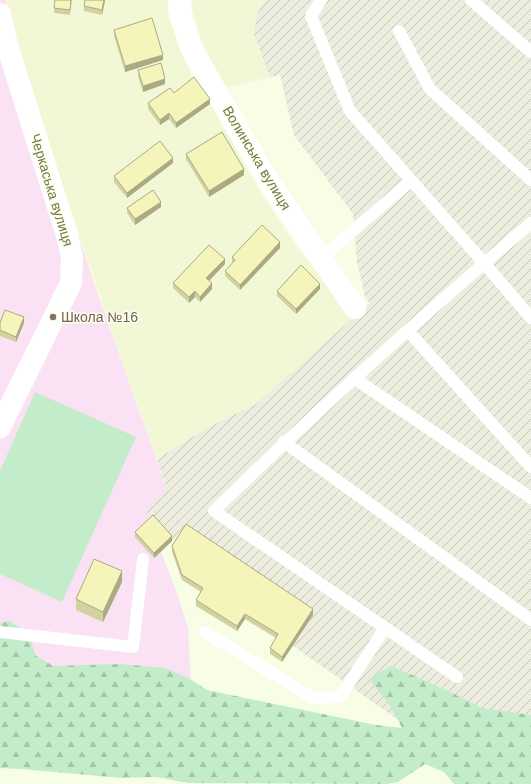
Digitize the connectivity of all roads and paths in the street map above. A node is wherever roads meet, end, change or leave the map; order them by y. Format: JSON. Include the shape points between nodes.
{"nodes":[{"id":1,"x":180,"y":0,"type":"edge"},
{"id":2,"x":321,"y":0,"type":"edge"},
{"id":3,"x":471,"y":0,"type":"edge"},
{"id":4,"x":0,"y":14,"type":"edge"},
{"id":5,"x":399,"y":30,"type":"dead end"},
{"id":6,"x":531,"y":52,"type":"edge"},
{"id":7,"x":531,"y":180,"type":"edge"},
{"id":8,"x":411,"y":181,"type":"junction"},
{"id":9,"x":531,"y":223,"type":"edge"},
{"id":10,"x":321,"y":258,"type":"junction"},
{"id":11,"x":484,"y":263,"type":"junction"},
{"id":12,"x":355,"y":308,"type":"dead end"},
{"id":13,"x":531,"y":318,"type":"edge"},
{"id":14,"x":408,"y":331,"type":"junction"},
{"id":15,"x":354,"y":378,"type":"junction"},
{"id":16,"x":0,"y":426,"type":"edge"},
{"id":17,"x":284,"y":442,"type":"junction"},
{"id":18,"x":531,"y":467,"type":"edge"},
{"id":19,"x":531,"y":498,"type":"edge"},
{"id":20,"x":143,"y":559,"type":"dead end"},
{"id":21,"x":531,"y":620,"type":"edge"},
{"id":22,"x":385,"y":628,"type":"junction"},
{"id":23,"x":0,"y":632,"type":"edge"},
{"id":24,"x":205,"y":632,"type":"dead end"},
{"id":25,"x":457,"y":677,"type":"dead end"}],
"edges":[{"from":1,"to":10,"type":"street","name":"Волинська вулиця","via":[[180,9],[191,48],[267,179]]},
{"from":2,"to":8,"type":"lane","via":[[311,16],[350,111]]},
{"from":3,"to":6,"type":"lane"},
{"from":4,"to":16,"type":"street","name":"Черкаська вулиця","via":[[7,45],[72,257],[71,283]]},
{"from":5,"to":7,"type":"lane","via":[[430,89]]},
{"from":8,"to":10,"type":"lane"},
{"from":8,"to":11,"type":"lane"},
{"from":9,"to":11,"type":"lane"},
{"from":10,"to":12,"type":"street","name":"Волинська вулиця"},
{"from":11,"to":13,"type":"lane"},
{"from":11,"to":14,"type":"lane"},
{"from":14,"to":15,"type":"lane"},
{"from":14,"to":18,"type":"lane"},
{"from":15,"to":17,"type":"lane"},
{"from":15,"to":19,"type":"lane"},
{"from":17,"to":21,"type":"lane"},
{"from":17,"to":22,"type":"lane","via":[[214,511]]},
{"from":20,"to":23,"type":"lane","via":[[133,647]]},
{"from":22,"to":24,"type":"lane","via":[[340,697],[313,698]]},
{"from":22,"to":25,"type":"lane"}]}
